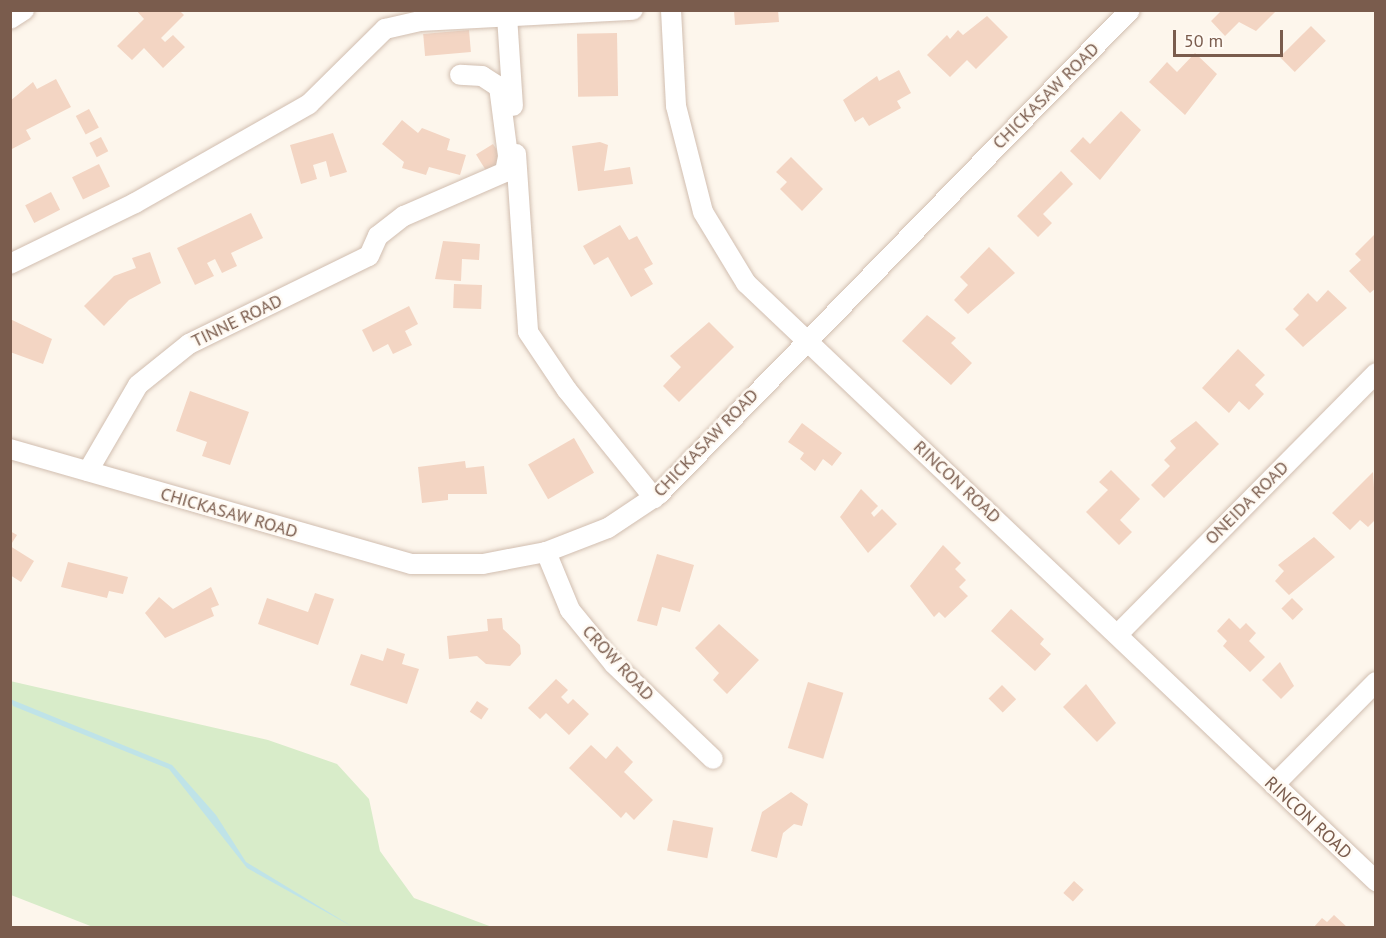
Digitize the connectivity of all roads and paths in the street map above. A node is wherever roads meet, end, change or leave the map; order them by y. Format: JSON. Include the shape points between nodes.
{"nodes":[{"id":1,"x":24,"y":10,"type":"edge"},
{"id":2,"x":633,"y":10,"type":"edge"},
{"id":3,"x":671,"y":10,"type":"edge"},
{"id":4,"x":1130,"y":10,"type":"edge"},
{"id":5,"x":507,"y":16,"type":"junction"},
{"id":6,"x":10,"y":19,"type":"edge"},
{"id":7,"x":460,"y":75,"type":"dead end"},
{"id":8,"x":10,"y":264,"type":"edge"},
{"id":9,"x":806,"y":339,"type":"junction"},
{"id":10,"x":1376,"y":373,"type":"edge"},
{"id":11,"x":10,"y":449,"type":"edge"},
{"id":12,"x":88,"y":471,"type":"junction"},
{"id":13,"x":654,"y":498,"type":"junction"},
{"id":14,"x":546,"y":552,"type":"junction"},
{"id":15,"x":1118,"y":634,"type":"junction"},
{"id":16,"x":1376,"y":682,"type":"edge"},
{"id":17,"x":713,"y":759,"type":"dead end"},
{"id":18,"x":1274,"y":786,"type":"junction"},
{"id":19,"x":1376,"y":881,"type":"edge"}],
"edges":[{"from":1,"to":6,"type":"street"},
{"from":2,"to":5,"type":"street"},
{"from":3,"to":9,"type":"street","name":"RINCON ROAD","via":[[676,106],[703,212],[746,283]]},
{"from":4,"to":9,"type":"street","name":"CHICKASAW ROAD"},
{"from":5,"to":8,"type":"street","via":[[420,21],[385,29],[309,104],[135,203]]},
{"from":5,"to":13,"type":"street","via":[[528,332],[567,390]]},
{"from":7,"to":12,"type":"street","name":"TINNE ROAD","via":[[482,76],[499,87],[508,168],[404,216],[378,236],[369,256],[189,344],[138,385]]},
{"from":9,"to":13,"type":"street","name":"CHICKASAW ROAD"},
{"from":9,"to":15,"type":"street","name":"RINCON ROAD"},
{"from":10,"to":15,"type":"street","name":"ONEIDA ROAD"},
{"from":11,"to":12,"type":"street","name":"CHICKASAW ROAD"},
{"from":12,"to":14,"type":"street","name":"CHICKASAW ROAD","via":[[411,564],[483,564]]},
{"from":13,"to":14,"type":"street","name":"CHICKASAW ROAD","via":[[608,528]]},
{"from":14,"to":17,"type":"street","name":"CROW ROAD","via":[[570,609],[599,646]]},
{"from":15,"to":18,"type":"street","name":"RINCON ROAD"},
{"from":16,"to":18,"type":"street"},
{"from":18,"to":19,"type":"street","name":"RINCON ROAD"}]}
